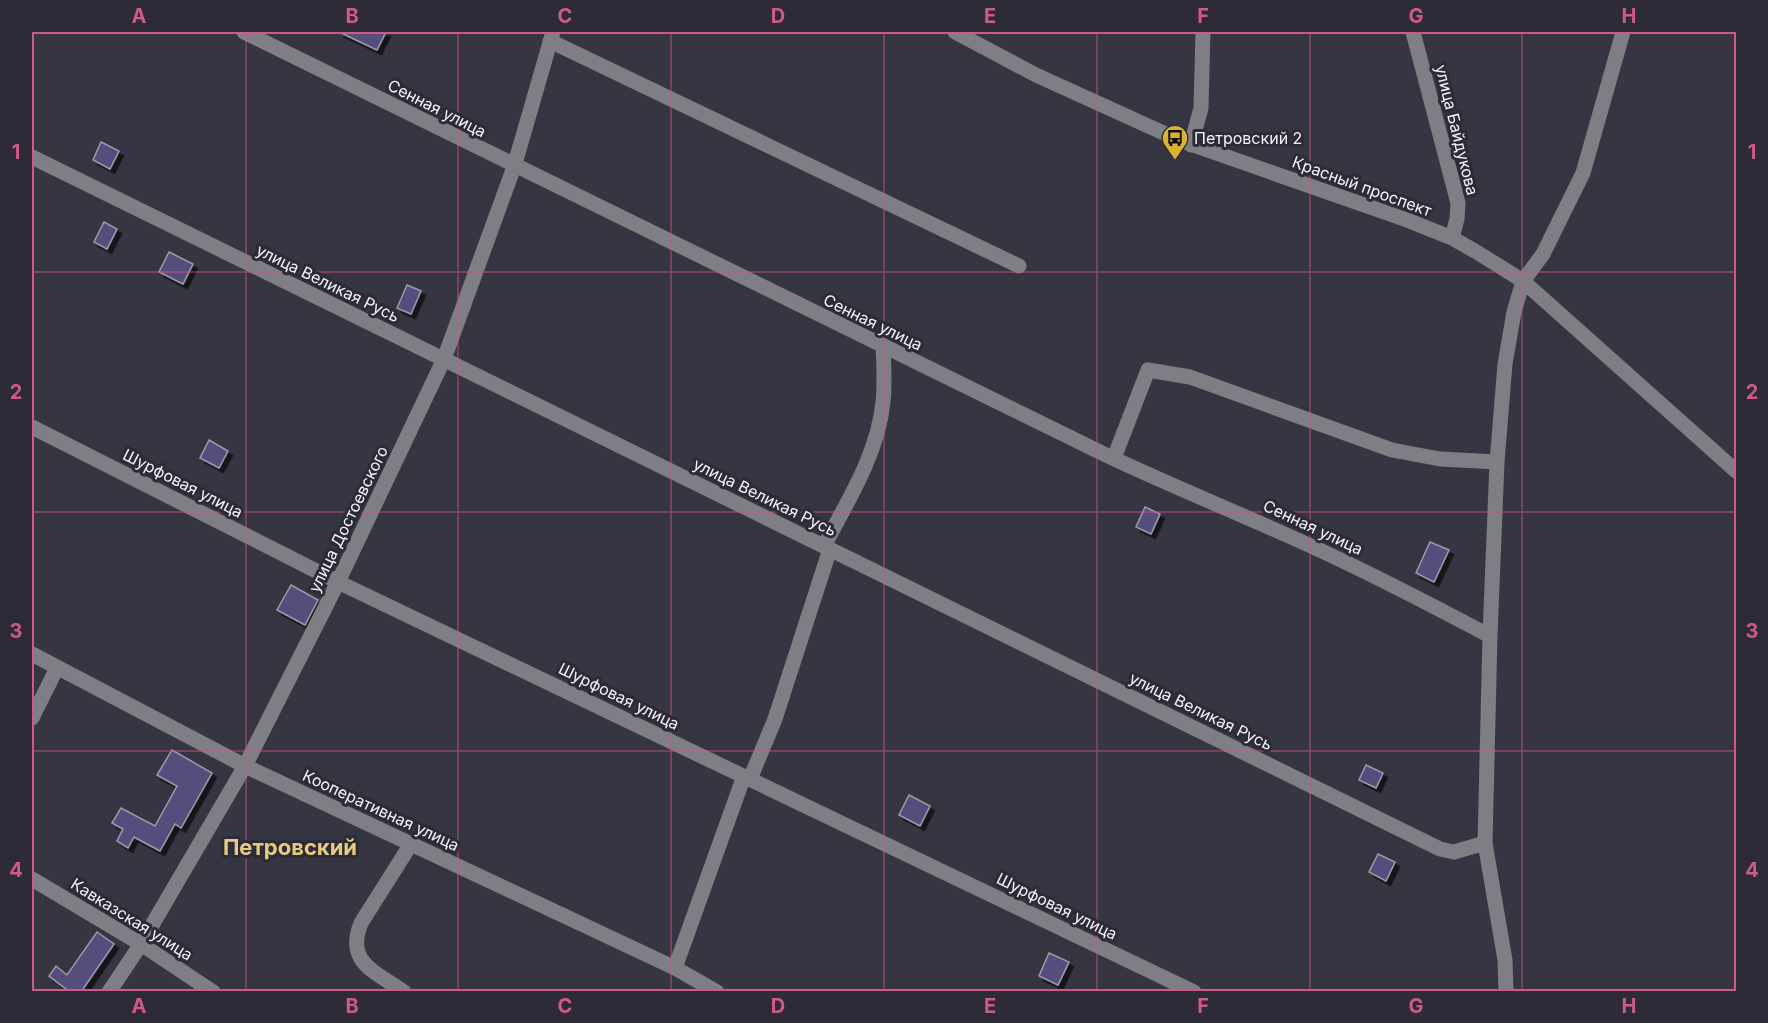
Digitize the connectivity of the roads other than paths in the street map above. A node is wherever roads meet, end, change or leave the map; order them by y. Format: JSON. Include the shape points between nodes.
{"nodes":[{"id":1,"x":244,"y":32,"type":"edge"},
{"id":2,"x":955,"y":32,"type":"edge"},
{"id":3,"x":1203,"y":32,"type":"edge"},
{"id":4,"x":1413,"y":32,"type":"edge"},
{"id":5,"x":1623,"y":32,"type":"edge"},
{"id":6,"x":551,"y":36,"type":"edge"},
{"id":7,"x":1191,"y":144,"type":"junction"},
{"id":8,"x":32,"y":157,"type":"edge"},
{"id":9,"x":514,"y":167,"type":"junction"},
{"id":10,"x":1452,"y":238,"type":"junction"},
{"id":11,"x":1019,"y":266,"type":"dead end"},
{"id":12,"x":1523,"y":281,"type":"junction"},
{"id":13,"x":883,"y":347,"type":"junction"},
{"id":14,"x":444,"y":359,"type":"junction"},
{"id":15,"x":32,"y":427,"type":"edge"},
{"id":16,"x":1113,"y":458,"type":"junction"},
{"id":17,"x":1497,"y":462,"type":"junction"},
{"id":18,"x":1737,"y":471,"type":"edge"},
{"id":19,"x":827,"y":548,"type":"junction"},
{"id":20,"x":338,"y":582,"type":"junction"},
{"id":21,"x":1490,"y":636,"type":"junction"},
{"id":22,"x":32,"y":654,"type":"edge"},
{"id":23,"x":57,"y":668,"type":"junction"},
{"id":24,"x":32,"y":718,"type":"edge"},
{"id":25,"x":245,"y":765,"type":"junction"},
{"id":26,"x":747,"y":778,"type":"junction"},
{"id":27,"x":1485,"y":843,"type":"junction"},
{"id":28,"x":411,"y":844,"type":"junction"},
{"id":29,"x":32,"y":879,"type":"edge"},
{"id":30,"x":141,"y":944,"type":"junction"},
{"id":31,"x":675,"y":968,"type":"junction"},
{"id":32,"x":109,"y":992,"type":"edge"},
{"id":33,"x":213,"y":992,"type":"edge"},
{"id":34,"x":404,"y":992,"type":"edge"},
{"id":35,"x":717,"y":992,"type":"edge"},
{"id":36,"x":1194,"y":992,"type":"edge"},
{"id":37,"x":1506,"y":992,"type":"edge"}],
"edges":[{"from":1,"to":9,"type":"street","name":"Сенная улица"},
{"from":2,"to":7,"type":"street","name":"Красный проспект","via":[[1036,75]]},
{"from":3,"to":7,"type":"street","via":[[1201,108]]},
{"from":4,"to":10,"type":"street","name":"улица Байдукова","via":[[1458,203]]},
{"from":5,"to":12,"type":"street","via":[[1583,173],[1543,254]]},
{"from":6,"to":9,"type":"street","name":"улица Достоевского"},
{"from":6,"to":11,"type":"street"},
{"from":7,"to":10,"type":"street","name":"Красный проспект"},
{"from":8,"to":14,"type":"street","name":"улица Великая Русь"},
{"from":9,"to":13,"type":"street","name":"Сенная улица"},
{"from":9,"to":14,"type":"street","name":"улица Достоевского"},
{"from":10,"to":12,"type":"street","name":"Красный проспект"},
{"from":12,"to":17,"type":"street","via":[[1505,364]]},
{"from":12,"to":18,"type":"street","name":"Красный проспект"},
{"from":13,"to":16,"type":"street","name":"Сенная улица"},
{"from":13,"to":19,"type":"street","via":[[883,403],[876,437]]},
{"from":14,"to":19,"type":"street","name":"улица Великая Русь"},
{"from":14,"to":20,"type":"street","name":"улица Достоевского"},
{"from":15,"to":20,"type":"street","name":"Шурфовая улица"},
{"from":16,"to":17,"type":"street","via":[[1148,370],[1190,376],[1392,450],[1440,459]]},
{"from":16,"to":21,"type":"street","name":"Сенная улица","via":[[1373,575]]},
{"from":17,"to":21,"type":"street"},
{"from":19,"to":26,"type":"street","via":[[775,719]]},
{"from":19,"to":27,"type":"street","name":"улица Великая Русь","via":[[1440,849],[1454,852]]},
{"from":20,"to":25,"type":"street","name":"улица Достоевского"},
{"from":20,"to":26,"type":"street","name":"Шурфовая улица"},
{"from":21,"to":27,"type":"street"},
{"from":22,"to":23,"type":"street","name":"Кооперативная улица"},
{"from":23,"to":24,"type":"street"},
{"from":23,"to":25,"type":"street","name":"Кооперативная улица"},
{"from":25,"to":28,"type":"street","name":"Кооперативная улица"},
{"from":25,"to":30,"type":"street","name":"улица Достоевского"},
{"from":26,"to":31,"type":"street"},
{"from":26,"to":36,"type":"street","name":"Шурфовая улица"},
{"from":27,"to":37,"type":"street","via":[[1505,960]]},
{"from":28,"to":31,"type":"street","name":"Кооперативная улица"},
{"from":28,"to":34,"type":"street","via":[[355,937],[359,958]]},
{"from":29,"to":30,"type":"street","name":"Кавказская улица"},
{"from":30,"to":32,"type":"street","name":"улица Достоевского"},
{"from":30,"to":33,"type":"street","name":"Кавказская улица"},
{"from":31,"to":35,"type":"street","name":"Кооперативная улица"}]}
